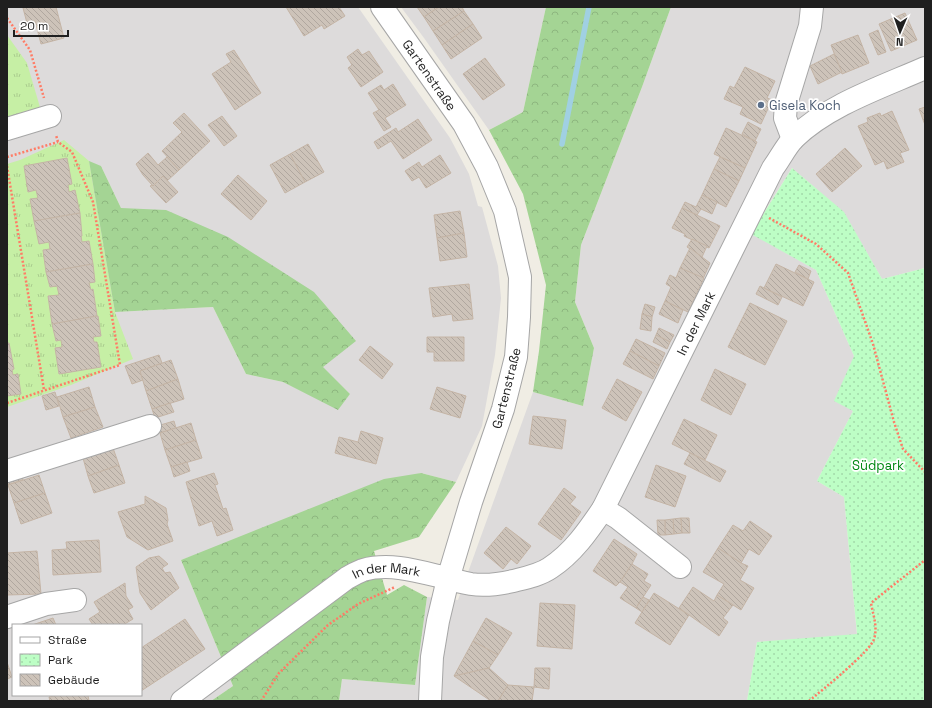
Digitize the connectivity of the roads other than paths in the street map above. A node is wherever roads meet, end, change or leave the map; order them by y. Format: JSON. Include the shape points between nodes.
{"nodes":[{"id":1,"x":382,"y":7,"type":"edge"},
{"id":2,"x":812,"y":7,"type":"edge"},
{"id":3,"x":925,"y":68,"type":"edge"},
{"id":4,"x":50,"y":116,"type":"road end"},
{"id":5,"x":7,"y":129,"type":"edge"},
{"id":6,"x":793,"y":139,"type":"junction"},
{"id":7,"x":150,"y":426,"type":"dead end"},
{"id":8,"x":7,"y":471,"type":"edge"},
{"id":9,"x":603,"y":509,"type":"junction"},
{"id":10,"x":680,"y":567,"type":"dead end"},
{"id":11,"x":448,"y":579,"type":"junction"},
{"id":12,"x":75,"y":600,"type":"dead end"},
{"id":13,"x":7,"y":617,"type":"edge"},
{"id":14,"x":182,"y":701,"type":"edge"},
{"id":15,"x":430,"y":701,"type":"edge"}],
"edges":[{"from":1,"to":11,"type":"street","name":"Gartenstraße","via":[[464,124],[487,167],[505,211],[520,277],[516,357],[503,409]]},
{"from":2,"to":6,"type":"street","via":[[810,26],[786,104],[785,118]]},
{"from":3,"to":6,"type":"street","name":"In der Mark","via":[[840,106]]},
{"from":4,"to":5,"type":"street"},
{"from":6,"to":9,"type":"street","name":"In der Mark","via":[[773,168]]},
{"from":7,"to":8,"type":"street"},
{"from":9,"to":10,"type":"street"},
{"from":9,"to":11,"type":"street","name":"In der Mark","via":[[567,555],[549,568],[504,583],[472,584]]},
{"from":11,"to":14,"type":"street","name":"In der Mark","via":[[391,567],[362,570],[347,578]]},
{"from":11,"to":15,"type":"street","name":"Gartenstraße","via":[[432,657]]},
{"from":12,"to":13,"type":"street","via":[[46,604]]}]}
